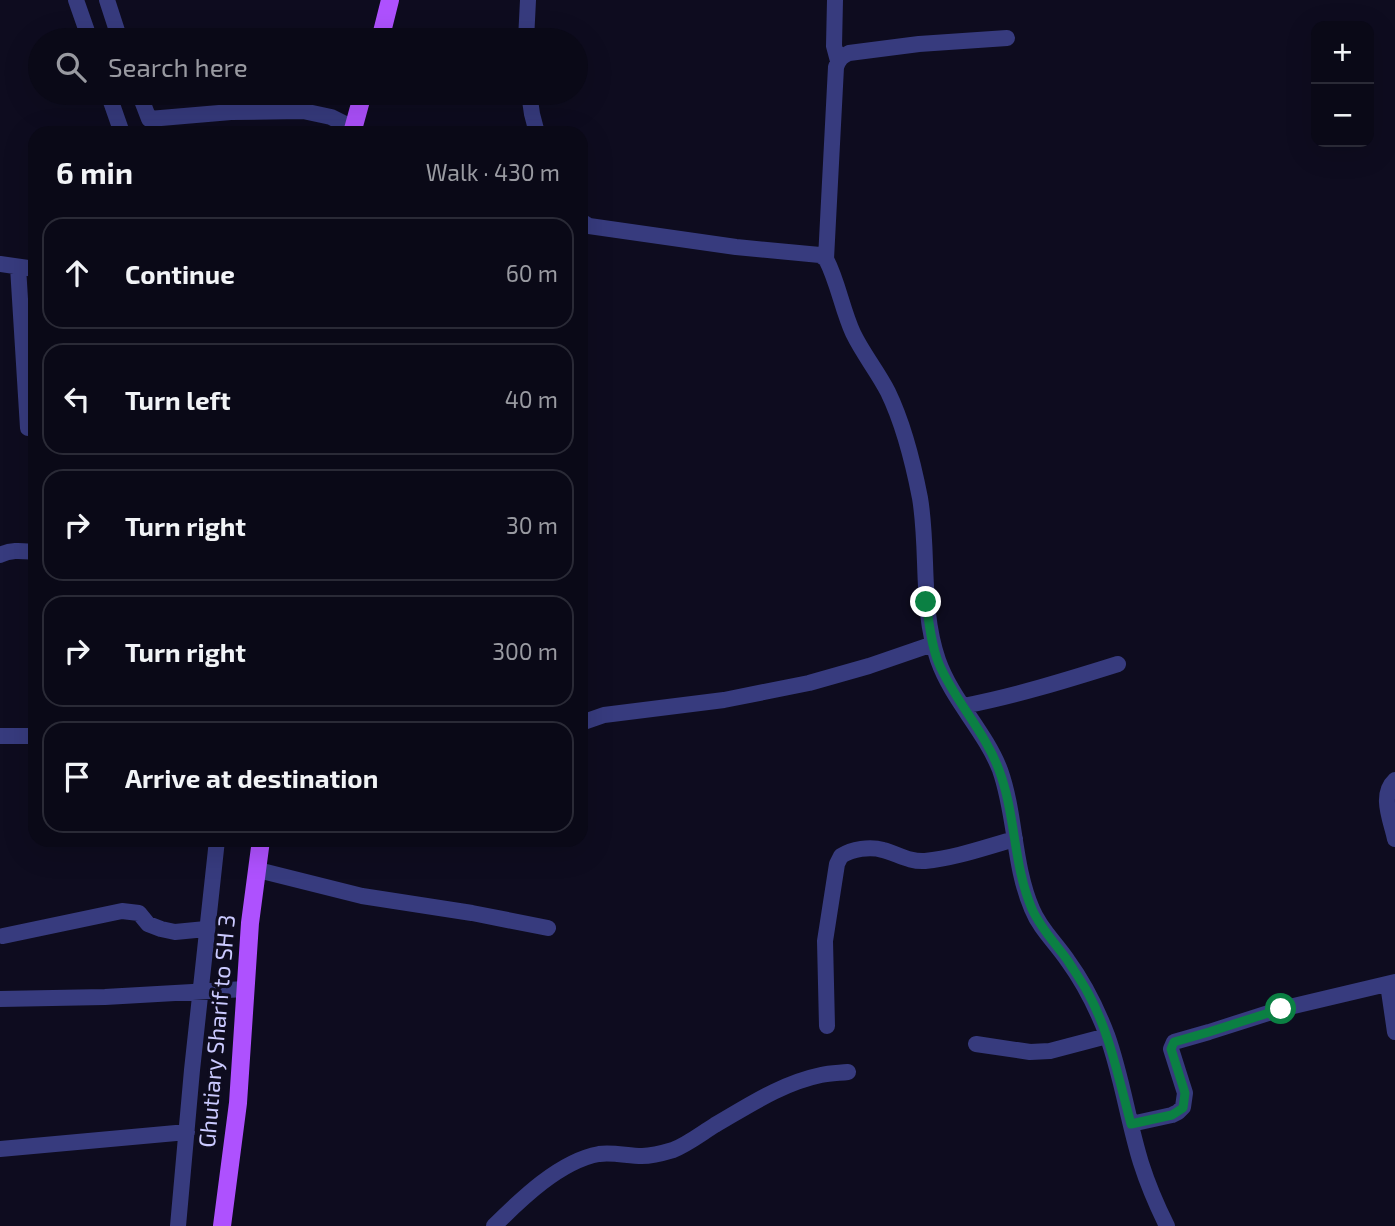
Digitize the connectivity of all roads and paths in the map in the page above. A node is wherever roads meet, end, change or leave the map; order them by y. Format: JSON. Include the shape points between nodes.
{"nodes":[{"id":1,"x":76,"y":0,"type":"edge"},
{"id":2,"x":107,"y":0,"type":"edge"},
{"id":3,"x":390,"y":0,"type":"edge"},
{"id":4,"x":528,"y":0,"type":"edge"},
{"id":5,"x":835,"y":0,"type":"edge"},
{"id":6,"x":86,"y":28,"type":"edge"},
{"id":7,"x":116,"y":28,"type":"edge"},
{"id":8,"x":383,"y":28,"type":"edge"},
{"id":9,"x":527,"y":28,"type":"edge"},
{"id":10,"x":1007,"y":37,"type":"dead end"},
{"id":11,"x":838,"y":61,"type":"junction"},
{"id":12,"x":112,"y":105,"type":"edge"},
{"id":13,"x":143,"y":105,"type":"edge"},
{"id":14,"x":359,"y":105,"type":"edge"},
{"id":15,"x":531,"y":105,"type":"edge"},
{"id":16,"x":120,"y":126,"type":"edge"},
{"id":17,"x":151,"y":126,"type":"edge"},
{"id":18,"x":346,"y":126,"type":"edge"},
{"id":19,"x":353,"y":126,"type":"edge"},
{"id":20,"x":535,"y":126,"type":"edge"},
{"id":21,"x":588,"y":226,"type":"edge"},
{"id":22,"x":826,"y":259,"type":"junction"},
{"id":23,"x":0,"y":264,"type":"edge"},
{"id":24,"x":18,"y":267,"type":"junction"},
{"id":25,"x":28,"y":268,"type":"edge"},
{"id":26,"x":28,"y":428,"type":"dead end"},
{"id":27,"x":28,"y":551,"type":"edge"},
{"id":28,"x":0,"y":555,"type":"edge"},
{"id":29,"x":933,"y":644,"type":"junction"},
{"id":30,"x":1118,"y":664,"type":"dead end"},
{"id":31,"x":963,"y":706,"type":"junction"},
{"id":32,"x":588,"y":721,"type":"edge"},
{"id":33,"x":0,"y":736,"type":"edge"},
{"id":34,"x":28,"y":736,"type":"edge"},
{"id":35,"x":1395,"y":780,"type":"edge"},
{"id":36,"x":1015,"y":839,"type":"junction"},
{"id":37,"x":1395,"y":839,"type":"edge"},
{"id":38,"x":216,"y":847,"type":"edge"},
{"id":39,"x":260,"y":847,"type":"edge"},
{"id":40,"x":258,"y":870,"type":"junction"},
{"id":41,"x":548,"y":928,"type":"dead end"},
{"id":42,"x":206,"y":929,"type":"junction"},
{"id":43,"x":3,"y":936,"type":"dead end"},
{"id":44,"x":1391,"y":983,"type":"edge"},
{"id":45,"x":240,"y":990,"type":"junction"},
{"id":46,"x":205,"y":991,"type":"junction"},
{"id":47,"x":0,"y":999,"type":"edge"},
{"id":48,"x":827,"y":1026,"type":"dead end"},
{"id":49,"x":1395,"y":1032,"type":"edge"},
{"id":50,"x":1107,"y":1036,"type":"junction"},
{"id":51,"x":976,"y":1044,"type":"dead end"},
{"id":52,"x":848,"y":1072,"type":"dead end"},
{"id":53,"x":1131,"y":1124,"type":"junction"},
{"id":54,"x":187,"y":1132,"type":"junction"},
{"id":55,"x":0,"y":1149,"type":"edge"},
{"id":56,"x":178,"y":1226,"type":"edge"},
{"id":57,"x":222,"y":1226,"type":"edge"},
{"id":58,"x":494,"y":1226,"type":"edge"},
{"id":59,"x":1167,"y":1226,"type":"edge"}],
"edges":[{"from":1,"to":6,"type":"street"},
{"from":2,"to":7,"type":"street"},
{"from":3,"to":8,"type":"main road"},
{"from":4,"to":9,"type":"street"},
{"from":5,"to":11,"type":"street"},
{"from":10,"to":11,"type":"street","via":[[849,53]]},
{"from":11,"to":22,"type":"street"},
{"from":12,"to":16,"type":"street"},
{"from":13,"to":17,"type":"street"},
{"from":14,"to":19,"type":"main road"},
{"from":15,"to":20,"type":"street"},
{"from":17,"to":18,"type":"street","via":[[231,112],[303,111],[331,117]]},
{"from":21,"to":22,"type":"street"},
{"from":22,"to":29,"type":"street","via":[[853,333],[888,391],[901,423],[924,528],[926,602]]},
{"from":23,"to":24,"type":"street"},
{"from":24,"to":25,"type":"street"},
{"from":24,"to":26,"type":"street"},
{"from":27,"to":28,"type":"street"},
{"from":29,"to":31,"type":"street"},
{"from":29,"to":32,"type":"street","via":[[809,683]]},
{"from":30,"to":31,"type":"street"},
{"from":31,"to":36,"type":"street","via":[[999,769]]},
{"from":33,"to":34,"type":"street"},
{"from":35,"to":37,"type":"street","via":[[1388,787],[1387,802]]},
{"from":36,"to":48,"type":"street","via":[[944,859],[912,861],[874,848],[841,856],[825,942]]},
{"from":36,"to":50,"type":"street","via":[[1033,911],[1089,995]]},
{"from":38,"to":42,"type":"street"},
{"from":39,"to":40,"type":"main road","name":"Ghutiary Sharif to SH 3"},
{"from":40,"to":41,"type":"street","via":[[362,897]]},
{"from":40,"to":45,"type":"main road","name":"Ghutiary Sharif to SH 3"},
{"from":42,"to":43,"type":"street","via":[[169,931],[148,924],[139,913],[122,911]]},
{"from":42,"to":46,"type":"street"},
{"from":44,"to":49,"type":"street"},
{"from":44,"to":53,"type":"street","via":[[1281,1009],[1174,1042],[1171,1049],[1185,1093],[1183,1108]]},
{"from":45,"to":46,"type":"street"},
{"from":45,"to":57,"type":"main road","name":"Ghutiary Sharif to SH 3","via":[[238,1104]]},
{"from":46,"to":47,"type":"street"},
{"from":46,"to":54,"type":"street"},
{"from":50,"to":51,"type":"street","via":[[1050,1051]]},
{"from":50,"to":53,"type":"street"},
{"from":52,"to":58,"type":"street","via":[[779,1089],[676,1149],[641,1156],[600,1154],[577,1162],[524,1196]]},
{"from":53,"to":59,"type":"street","via":[[1144,1172]]},
{"from":54,"to":55,"type":"street"},
{"from":54,"to":56,"type":"street"}]}
